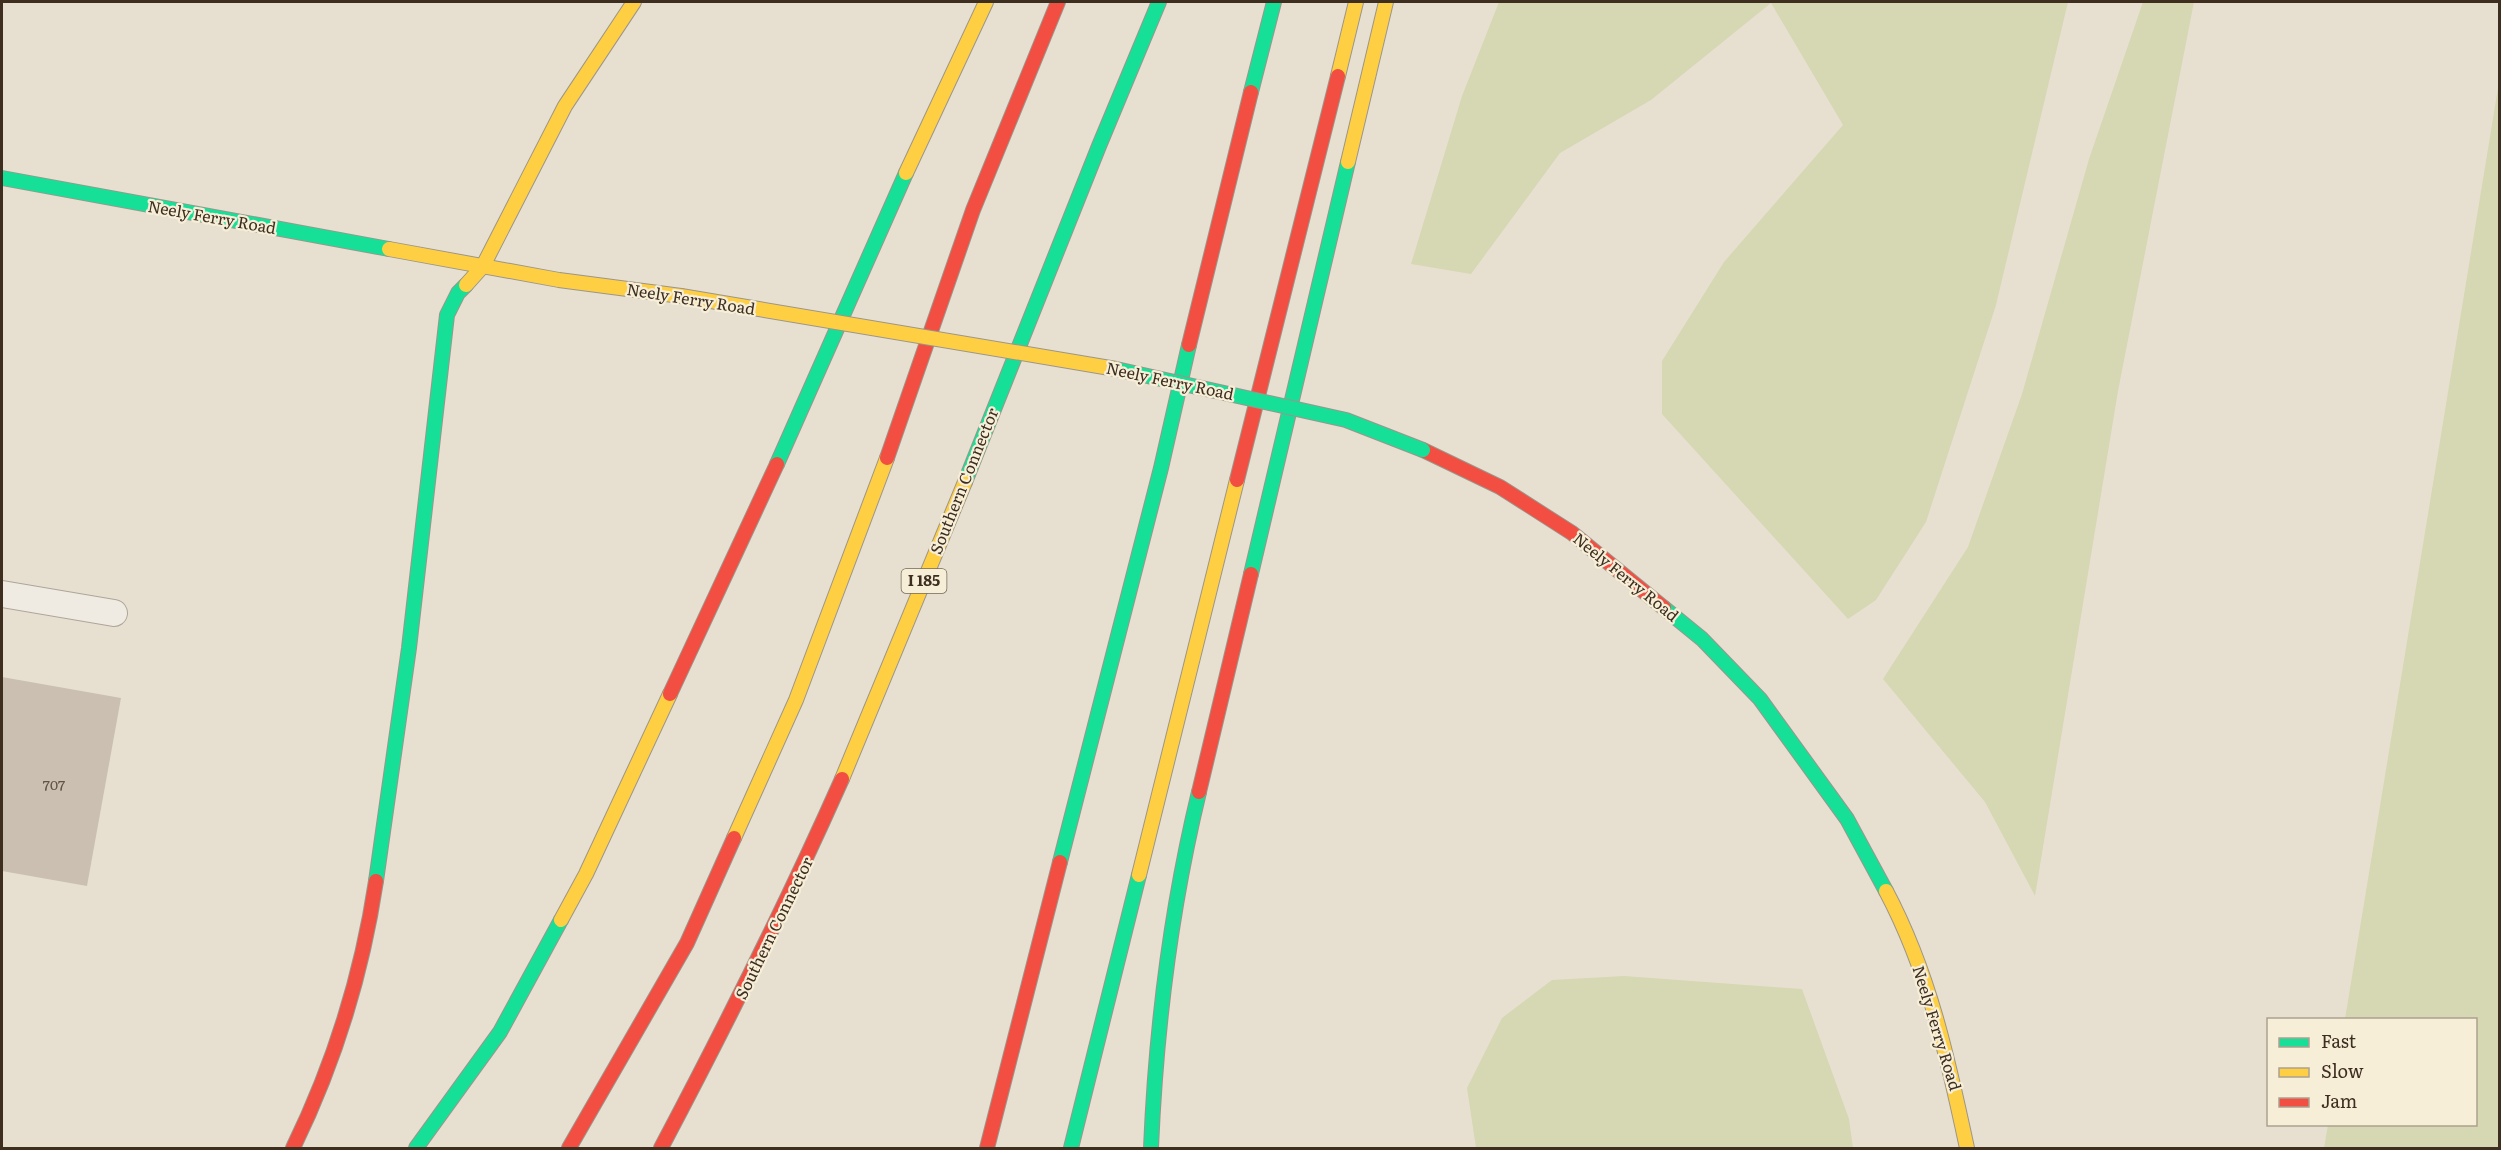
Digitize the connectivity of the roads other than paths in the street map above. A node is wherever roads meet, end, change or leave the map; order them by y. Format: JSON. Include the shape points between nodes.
{"nodes":[{"id":1,"x":634,"y":2,"type":"edge"},
{"id":2,"x":986,"y":2,"type":"edge"},
{"id":3,"x":1058,"y":2,"type":"edge"},
{"id":4,"x":1159,"y":2,"type":"edge"},
{"id":5,"x":1274,"y":2,"type":"edge"},
{"id":6,"x":1356,"y":2,"type":"edge"},
{"id":7,"x":1386,"y":2,"type":"edge"},
{"id":8,"x":2,"y":178,"type":"edge"},
{"id":9,"x":483,"y":266,"type":"junction"},
{"id":10,"x":2,"y":594,"type":"edge"},
{"id":11,"x":114,"y":612,"type":"dead end"},
{"id":12,"x":292,"y":1149,"type":"edge"},
{"id":13,"x":416,"y":1149,"type":"edge"},
{"id":14,"x":569,"y":1149,"type":"edge"},
{"id":15,"x":661,"y":1149,"type":"edge"},
{"id":16,"x":987,"y":1149,"type":"edge"},
{"id":17,"x":1071,"y":1149,"type":"edge"},
{"id":18,"x":1151,"y":1149,"type":"edge"},
{"id":19,"x":1967,"y":1149,"type":"edge"}],
"edges":[{"from":1,"to":9,"type":"main road","via":[[565,106]]},
{"from":2,"to":13,"type":"main road","via":[[586,874],[500,1032]]},
{"from":3,"to":14,"type":"main road","via":[[973,210],[867,514],[796,700],[687,943]]},
{"from":4,"to":15,"type":"main road","name":"Southern Connector","number":"I 185","via":[[815,842],[704,1072]]},
{"from":5,"to":16,"type":"main road","via":[[1155,491]]},
{"from":6,"to":17,"type":"main road"},
{"from":7,"to":18,"type":"main road","via":[[1191,826],[1161,1003]]},
{"from":8,"to":9,"type":"main road","name":"Neely Ferry Road"},
{"from":9,"to":12,"type":"main road","via":[[458,293],[447,315],[409,648],[371,914],[348,1011],[315,1103]]},
{"from":9,"to":19,"type":"main road","name":"Neely Ferry Road","bridge":true,"via":[[1144,374],[1346,420],[1500,487],[1572,533],[1702,639],[1761,699],[1847,819],[1891,902],[1923,975],[1942,1037]]},
{"from":10,"to":11,"type":"lane"}]}
